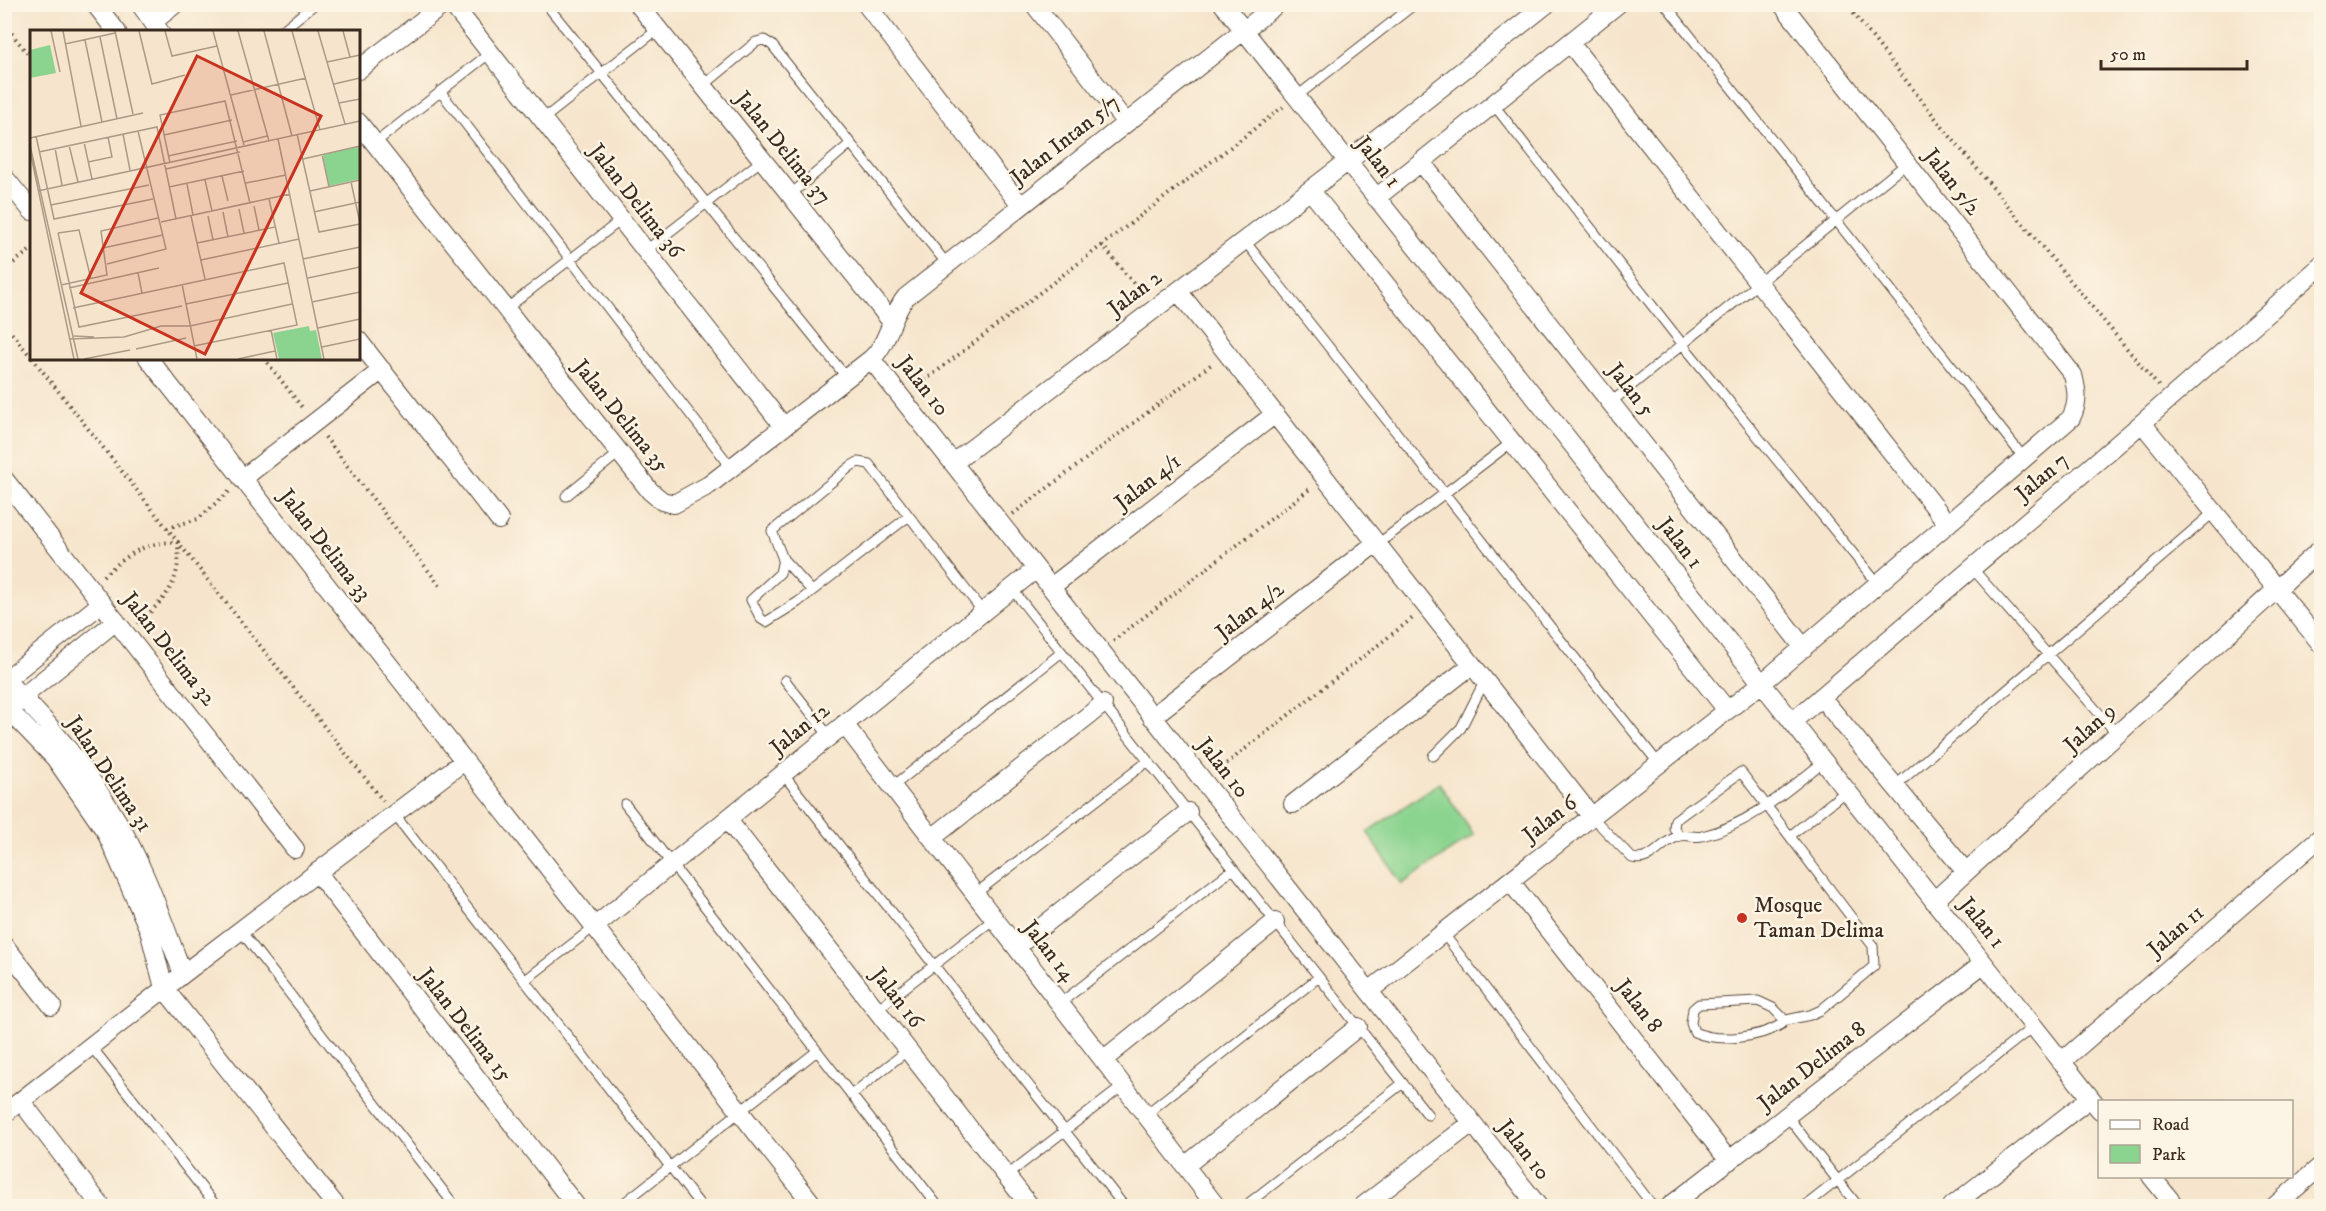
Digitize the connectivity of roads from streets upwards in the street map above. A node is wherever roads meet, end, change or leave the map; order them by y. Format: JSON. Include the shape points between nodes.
{"nodes":[{"id":1,"x":95,"y":4,"type":"edge"},
{"id":2,"x":140,"y":4,"type":"edge"},
{"id":3,"x":175,"y":4,"type":"edge"},
{"id":4,"x":638,"y":4,"type":"edge"},
{"id":5,"x":866,"y":4,"type":"edge"},
{"id":6,"x":1034,"y":4,"type":"edge"},
{"id":7,"x":1223,"y":4,"type":"edge"},
{"id":8,"x":1277,"y":4,"type":"edge"},
{"id":9,"x":1546,"y":4,"type":"edge"},
{"id":10,"x":1618,"y":4,"type":"edge"},
{"id":11,"x":1782,"y":4,"type":"edge"},
{"id":12,"x":444,"y":5,"type":"edge"},
{"id":13,"x":157,"y":27,"type":"edge"},
{"id":14,"x":115,"y":30,"type":"edge"},
{"id":15,"x":1244,"y":30,"type":"junction"},
{"id":16,"x":1570,"y":43,"type":"junction"},
{"id":17,"x":360,"y":68,"type":"edge"},
{"id":18,"x":1126,"y":123,"type":"junction"},
{"id":19,"x":360,"y":124,"type":"edge"},
{"id":20,"x":1347,"y":162,"type":"junction"},
{"id":21,"x":1421,"y":162,"type":"junction"},
{"id":22,"x":4,"y":177,"type":"edge"},
{"id":23,"x":1310,"y":190,"type":"junction"},
{"id":24,"x":1376,"y":198,"type":"junction"},
{"id":25,"x":1021,"y":206,"type":"junction"},
{"id":26,"x":30,"y":209,"type":"edge"},
{"id":27,"x":2322,"y":265,"type":"edge"},
{"id":28,"x":1178,"y":291,"type":"junction"},
{"id":29,"x":891,"y":321,"type":"junction"},
{"id":30,"x":360,"y":342,"type":"edge"},
{"id":31,"x":871,"y":359,"type":"junction"},
{"id":32,"x":150,"y":360,"type":"edge"},
{"id":33,"x":382,"y":370,"type":"junction"},
{"id":34,"x":2077,"y":393,"type":"joint"},
{"id":35,"x":1275,"y":414,"type":"junction"},
{"id":36,"x":2142,"y":423,"type":"junction"},
{"id":37,"x":784,"y":427,"type":"junction"},
{"id":38,"x":952,"y":463,"type":"junction"},
{"id":39,"x":4,"y":479,"type":"edge"},
{"id":40,"x":242,"y":479,"type":"junction"},
{"id":41,"x":499,"y":520,"type":"dead end"},
{"id":42,"x":1948,"y":524,"type":"junction"},
{"id":43,"x":1377,"y":543,"type":"junction"},
{"id":44,"x":2322,"y":548,"type":"edge"},
{"id":45,"x":1036,"y":569,"type":"junction"},
{"id":46,"x":1051,"y":587,"type":"junction"},
{"id":47,"x":2277,"y":588,"type":"junction"},
{"id":48,"x":102,"y":603,"type":"junction"},
{"id":49,"x":121,"y":628,"type":"junction"},
{"id":50,"x":2322,"y":645,"type":"edge"},
{"id":51,"x":1803,"y":648,"type":"junction"},
{"id":52,"x":1472,"y":665,"type":"junction"},
{"id":53,"x":5,"y":680,"type":"edge"},
{"id":54,"x":1761,"y":684,"type":"junction"},
{"id":55,"x":1821,"y":698,"type":"junction"},
{"id":56,"x":12,"y":704,"type":"edge"},
{"id":57,"x":1103,"y":704,"type":"road end"},
{"id":58,"x":1727,"y":710,"type":"junction"},
{"id":59,"x":1152,"y":717,"type":"junction"},
{"id":60,"x":1792,"y":722,"type":"junction"},
{"id":61,"x":844,"y":724,"type":"junction"},
{"id":62,"x":464,"y":761,"type":"junction"},
{"id":63,"x":1293,"y":804,"type":"dead end"},
{"id":64,"x":1188,"y":812,"type":"road end"},
{"id":65,"x":1592,"y":817,"type":"junction"},
{"id":66,"x":727,"y":819,"type":"junction"},
{"id":67,"x":2322,"y":836,"type":"edge"},
{"id":68,"x":932,"y":838,"type":"junction"},
{"id":69,"x":295,"y":849,"type":"dead end"},
{"id":70,"x":317,"y":872,"type":"junction"},
{"id":71,"x":1966,"y":872,"type":"junction"},
{"id":72,"x":1510,"y":881,"type":"junction"},
{"id":73,"x":1934,"y":901,"type":"junction"},
{"id":74,"x":1275,"y":921,"type":"road end"},
{"id":75,"x":594,"y":927,"type":"junction"},
{"id":76,"x":4,"y":945,"type":"edge"},
{"id":77,"x":1016,"y":947,"type":"junction"},
{"id":78,"x":1983,"y":964,"type":"junction"},
{"id":79,"x":183,"y":974,"type":"junction"},
{"id":80,"x":164,"y":988,"type":"junction"},
{"id":81,"x":1369,"y":991,"type":"junction"},
{"id":82,"x":52,"y":1006,"type":"dead end"},
{"id":83,"x":1358,"y":1027,"type":"road end"},
{"id":84,"x":1103,"y":1060,"type":"junction"},
{"id":85,"x":2061,"y":1062,"type":"junction"},
{"id":86,"x":21,"y":1101,"type":"junction"},
{"id":87,"x":2095,"y":1104,"type":"edge"},
{"id":88,"x":4,"y":1114,"type":"edge"},
{"id":89,"x":1472,"y":1123,"type":"junction"},
{"id":90,"x":1729,"y":1161,"type":"junction"},
{"id":91,"x":2322,"y":1165,"type":"edge"},
{"id":92,"x":1185,"y":1166,"type":"junction"},
{"id":93,"x":2153,"y":1178,"type":"edge"},
{"id":94,"x":1529,"y":1203,"type":"edge"},
{"id":95,"x":101,"y":1206,"type":"edge"},
{"id":96,"x":336,"y":1206,"type":"edge"},
{"id":97,"x":576,"y":1206,"type":"edge"},
{"id":98,"x":814,"y":1206,"type":"edge"},
{"id":99,"x":1030,"y":1206,"type":"edge"},
{"id":100,"x":1216,"y":1206,"type":"edge"},
{"id":101,"x":1363,"y":1206,"type":"edge"},
{"id":102,"x":1670,"y":1206,"type":"edge"},
{"id":103,"x":1952,"y":1206,"type":"edge"},
{"id":104,"x":2175,"y":1206,"type":"edge"},
{"id":105,"x":2275,"y":1206,"type":"edge"}],
"edges":[{"from":1,"to":14,"type":"street"},
{"from":2,"to":13,"type":"street"},
{"from":3,"to":13,"type":"street"},
{"from":4,"to":29,"type":"street","name":"Jalan Delima 37"},
{"from":5,"to":25,"type":"street"},
{"from":6,"to":18,"type":"street"},
{"from":7,"to":15,"type":"street","name":"Jalan 1"},
{"from":8,"to":15,"type":"street","name":"Jalan Intan 5/7"},
{"from":9,"to":20,"type":"street","name":"Jalan 2"},
{"from":10,"to":16,"type":"street"},
{"from":11,"to":34,"type":"street","name":"Jalan 5/2","via":[[2073,375]]},
{"from":12,"to":17,"type":"street"},
{"from":12,"to":37,"type":"street","name":"Jalan Delima 36","via":[[490,53]]},
{"from":15,"to":18,"type":"street","name":"Jalan Intan 5/7"},
{"from":15,"to":20,"type":"street","name":"Jalan 1"},
{"from":16,"to":21,"type":"street"},
{"from":16,"to":42,"type":"street"},
{"from":18,"to":25,"type":"street","name":"Jalan Intan 5/7"},
{"from":19,"to":37,"type":"street","name":"Jalan Delima 35","via":[[619,453],[662,501],[674,504],[694,494]]},
{"from":20,"to":23,"type":"street","name":"Jalan 2"},
{"from":20,"to":24,"type":"street","name":"Jalan 1"},
{"from":21,"to":24,"type":"street"},
{"from":21,"to":51,"type":"street","name":"Jalan 5"},
{"from":22,"to":26,"type":"street"},
{"from":23,"to":28,"type":"street","name":"Jalan 2"},
{"from":23,"to":58,"type":"street"},
{"from":24,"to":54,"type":"street","name":"Jalan 1"},
{"from":25,"to":29,"type":"street","name":"Jalan Intan 5/7","via":[[906,297]]},
{"from":27,"to":36,"type":"street","name":"Jalan 7"},
{"from":28,"to":35,"type":"street"},
{"from":28,"to":38,"type":"street","name":"Jalan 2"},
{"from":29,"to":31,"type":"street","name":"Jalan Delima 35","via":[[885,340]]},
{"from":30,"to":33,"type":"street"},
{"from":31,"to":37,"type":"street","name":"Jalan Delima 35"},
{"from":31,"to":38,"type":"street","name":"Jalan 10"},
{"from":32,"to":40,"type":"street","name":"Jalan Delima 33"},
{"from":33,"to":40,"type":"street"},
{"from":33,"to":41,"type":"street"},
{"from":34,"to":42,"type":"street","name":"Jalan 6","via":[[2077,407],[2071,418]]},
{"from":35,"to":43,"type":"street"},
{"from":35,"to":46,"type":"street","name":"Jalan 4/1"},
{"from":36,"to":47,"type":"street"},
{"from":36,"to":55,"type":"street","name":"Jalan 7"},
{"from":38,"to":45,"type":"street","name":"Jalan 10"},
{"from":39,"to":48,"type":"street","name":"Jalan Delima 32"},
{"from":40,"to":62,"type":"street","name":"Jalan Delima 33"},
{"from":42,"to":51,"type":"street","name":"Jalan 6"},
{"from":43,"to":52,"type":"street"},
{"from":43,"to":59,"type":"street","name":"Jalan 4/2"},
{"from":44,"to":47,"type":"street","name":"Jalan 9"},
{"from":45,"to":46,"type":"street","name":"Jalan 10"},
{"from":45,"to":61,"type":"street","name":"Jalan 12"},
{"from":46,"to":59,"type":"street","name":"Jalan 10"},
{"from":47,"to":50,"type":"street"},
{"from":47,"to":71,"type":"street","name":"Jalan 9"},
{"from":48,"to":49,"type":"street","name":"Jalan Delima 32"},
{"from":48,"to":53,"type":"street"},
{"from":49,"to":56,"type":"street"},
{"from":49,"to":69,"type":"street","name":"Jalan Delima 32"},
{"from":51,"to":54,"type":"street","name":"Jalan 6"},
{"from":52,"to":63,"type":"street"},
{"from":52,"to":65,"type":"street"},
{"from":53,"to":56,"type":"street","name":"Jalan Delima 31"},
{"from":54,"to":58,"type":"street","name":"Jalan 6"},
{"from":54,"to":60,"type":"street","name":"Jalan 1"},
{"from":55,"to":60,"type":"street","name":"Jalan 7"},
{"from":55,"to":71,"type":"street"},
{"from":56,"to":79,"type":"street","name":"Jalan Delima 31","via":[[68,748],[118,823],[151,890]]},
{"from":56,"to":80,"type":"street","name":"Jalan Delima 31","via":[[106,832],[149,930]]},
{"from":57,"to":68,"type":"street"},
{"from":58,"to":65,"type":"street","name":"Jalan 6"},
{"from":59,"to":81,"type":"street","name":"Jalan 10"},
{"from":60,"to":73,"type":"street","name":"Jalan 1"},
{"from":61,"to":66,"type":"street","name":"Jalan 12"},
{"from":61,"to":68,"type":"street","name":"Jalan 14"},
{"from":62,"to":70,"type":"street"},
{"from":62,"to":75,"type":"street","name":"Jalan Delima 33"},
{"from":64,"to":77,"type":"street"},
{"from":65,"to":72,"type":"street","name":"Jalan 6"},
{"from":66,"to":75,"type":"street","name":"Jalan 12"},
{"from":66,"to":99,"type":"street","name":"Jalan 16"},
{"from":67,"to":85,"type":"street","name":"Jalan 11"},
{"from":68,"to":77,"type":"street","name":"Jalan 14"},
{"from":70,"to":79,"type":"street"},
{"from":70,"to":97,"type":"street","name":"Jalan Delima 15"},
{"from":71,"to":73,"type":"street","name":"Jalan 9"},
{"from":72,"to":81,"type":"street","name":"Jalan 6"},
{"from":72,"to":90,"type":"street","name":"Jalan 8"},
{"from":73,"to":78,"type":"street","name":"Jalan 1"},
{"from":74,"to":84,"type":"street"},
{"from":75,"to":98,"type":"street","name":"Jalan Delima 33"},
{"from":76,"to":82,"type":"street"},
{"from":77,"to":84,"type":"street","name":"Jalan 14"},
{"from":78,"to":85,"type":"street","name":"Jalan 1"},
{"from":78,"to":90,"type":"street","name":"Jalan Delima 8"},
{"from":79,"to":80,"type":"street"},
{"from":80,"to":86,"type":"street"},
{"from":80,"to":96,"type":"street"},
{"from":81,"to":89,"type":"street","name":"Jalan 10"},
{"from":83,"to":92,"type":"street"},
{"from":84,"to":92,"type":"street","name":"Jalan 14"},
{"from":85,"to":87,"type":"street","name":"Jalan 1"},
{"from":86,"to":88,"type":"street"},
{"from":86,"to":95,"type":"street"},
{"from":87,"to":103,"type":"street"},
{"from":89,"to":94,"type":"street","name":"Jalan 10"},
{"from":89,"to":101,"type":"street"},
{"from":90,"to":102,"type":"street","name":"Jalan Delima 8"},
{"from":91,"to":105,"type":"street"},
{"from":92,"to":100,"type":"street","name":"Jalan 14"},
{"from":93,"to":104,"type":"street"}]}
